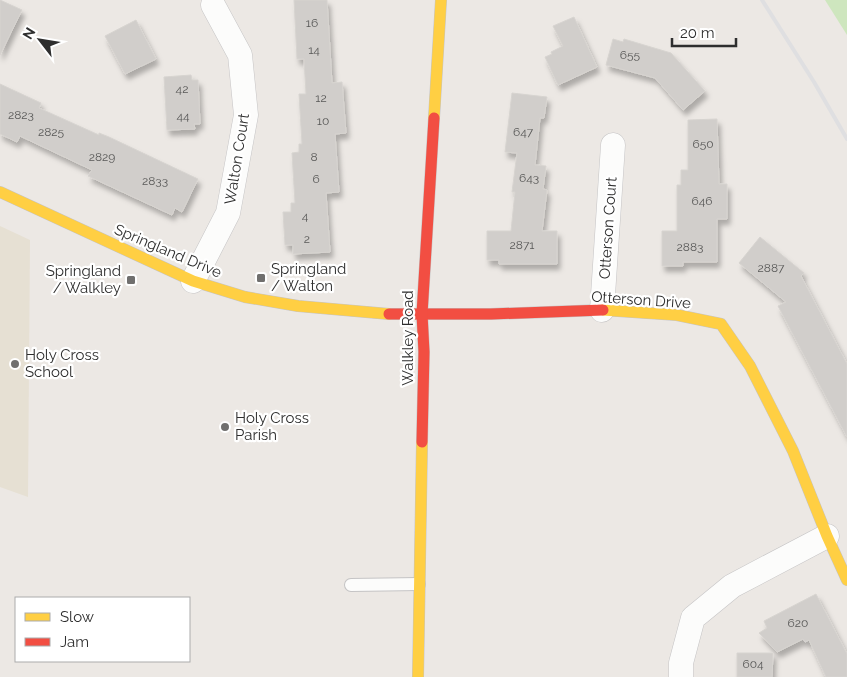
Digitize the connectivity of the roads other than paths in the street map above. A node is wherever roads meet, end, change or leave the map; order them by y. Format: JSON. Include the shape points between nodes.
{"nodes":[{"id":1,"x":441,"y":0,"type":"edge"},
{"id":2,"x":213,"y":5,"type":"dead end"},
{"id":3,"x":613,"y":145,"type":"dead end"},
{"id":4,"x":0,"y":192,"type":"edge"},
{"id":5,"x":193,"y":281,"type":"junction"},
{"id":6,"x":602,"y":310,"type":"junction"},
{"id":7,"x":422,"y":314,"type":"junction"},
{"id":8,"x":826,"y":536,"type":"junction"},
{"id":9,"x":847,"y":580,"type":"edge"},
{"id":10,"x":420,"y":584,"type":"junction"},
{"id":11,"x":351,"y":585,"type":"dead end"},
{"id":12,"x":418,"y":677,"type":"edge"},
{"id":13,"x":681,"y":677,"type":"edge"}],
"edges":[{"from":1,"to":7,"type":"street","name":"Walkley Road"},
{"from":2,"to":5,"type":"street","name":"Walton Court","via":[[240,55],[246,116],[228,213]]},
{"from":3,"to":6,"type":"street","name":"Otterson Court"},
{"from":4,"to":5,"type":"street","name":"Springland Drive"},
{"from":5,"to":7,"type":"street","name":"Springland Drive","via":[[245,297],[298,306],[381,314]]},
{"from":6,"to":7,"type":"street","name":"Otterson Drive"},
{"from":6,"to":8,"type":"street","name":"Otterson Drive","via":[[677,315],[721,324],[750,366],[793,451]]},
{"from":7,"to":10,"type":"street","name":"Walkley Road"},
{"from":8,"to":9,"type":"street","name":"Otterson Drive"},
{"from":8,"to":13,"type":"street","via":[[732,586],[693,618],[681,663]]},
{"from":10,"to":11,"type":"lane"},
{"from":10,"to":12,"type":"street","name":"Walkley Road"}]}
